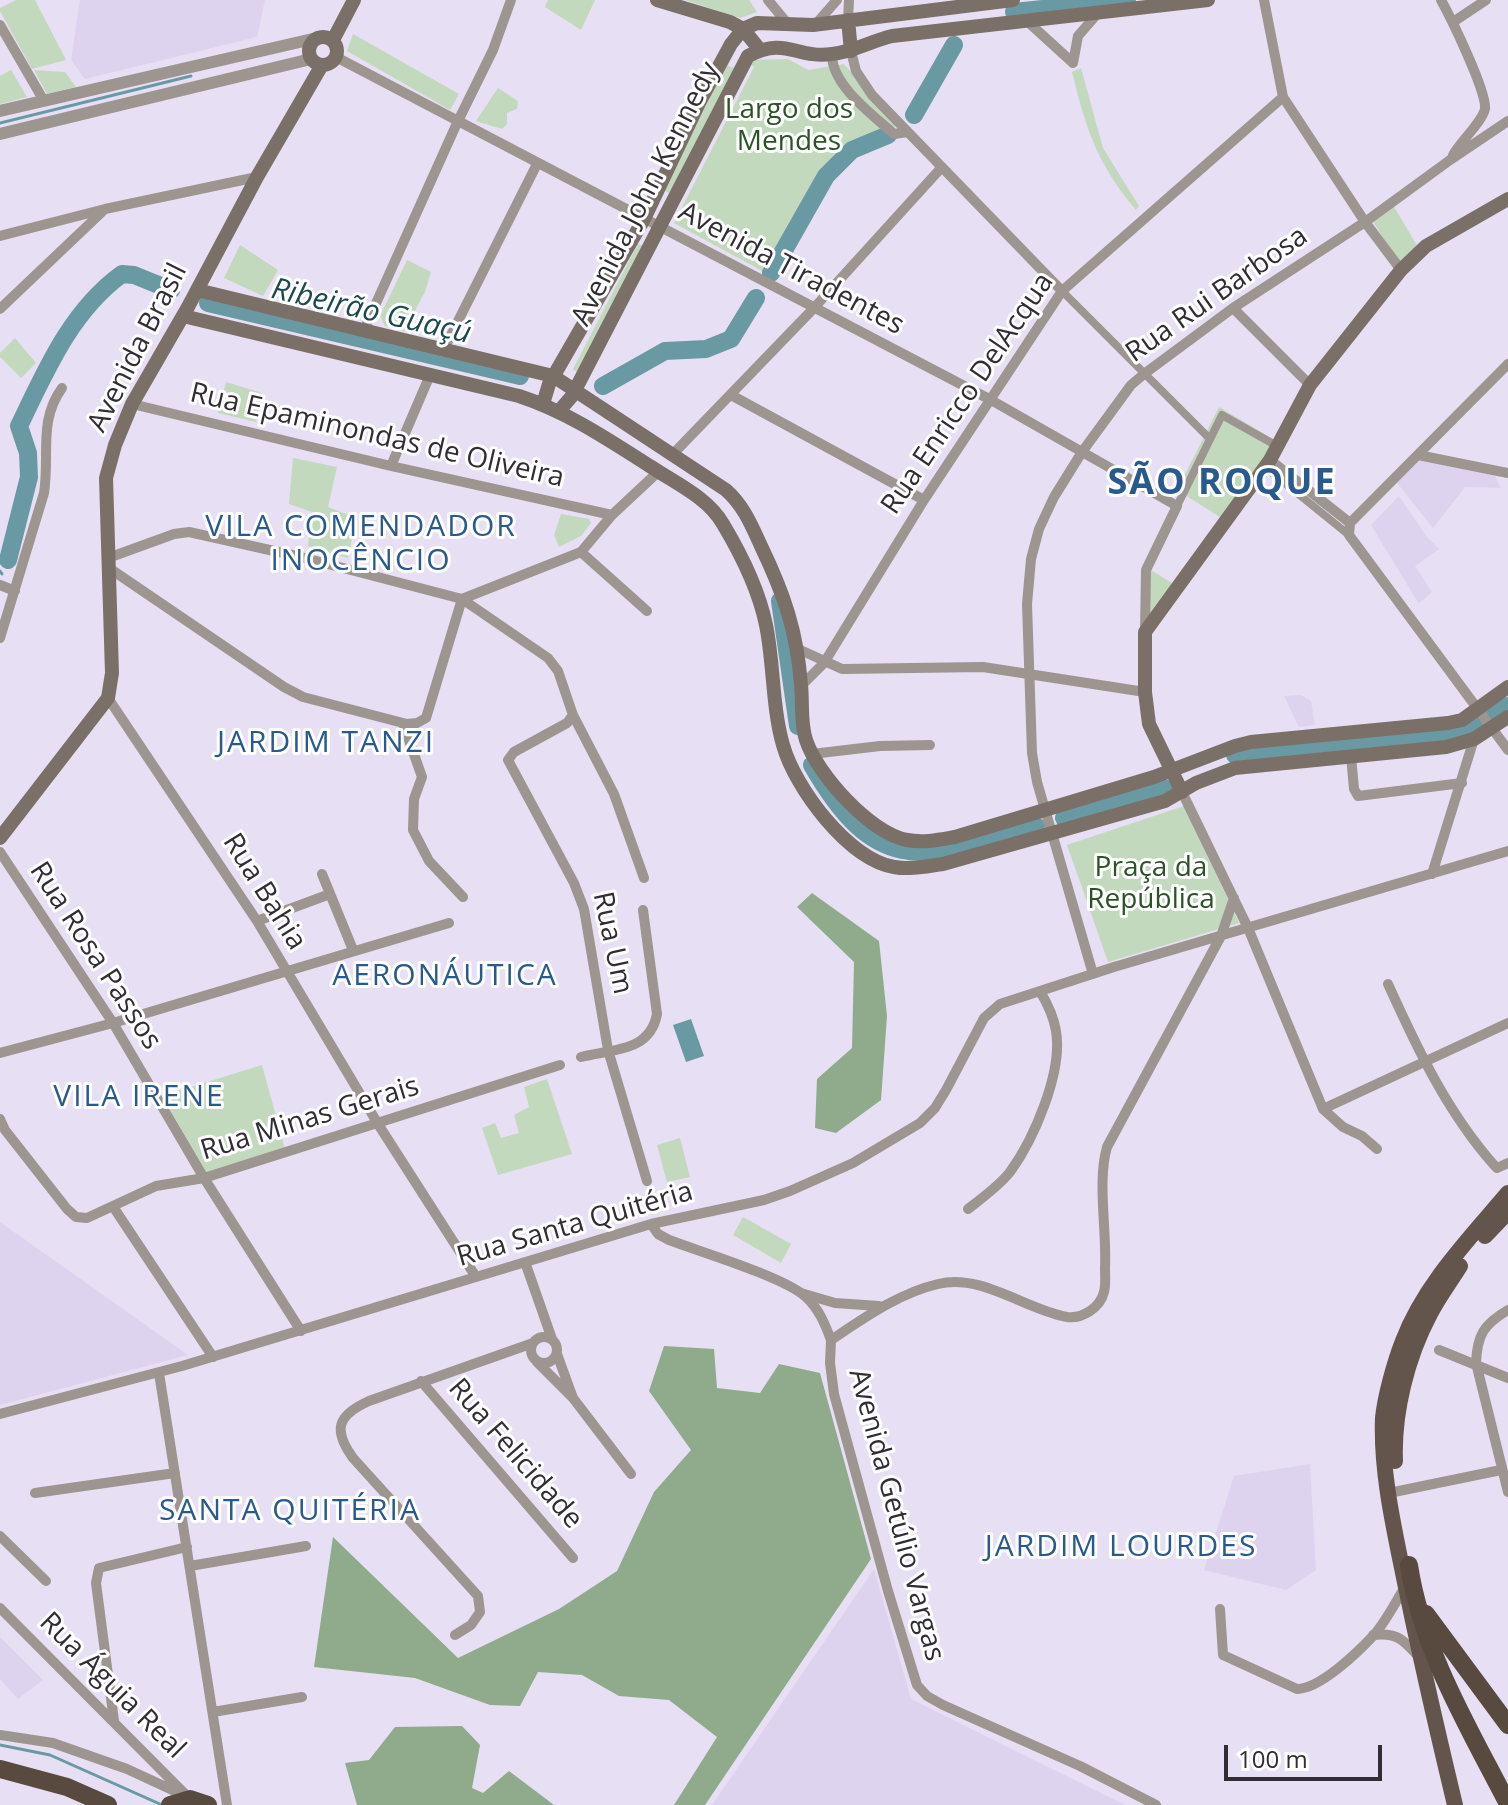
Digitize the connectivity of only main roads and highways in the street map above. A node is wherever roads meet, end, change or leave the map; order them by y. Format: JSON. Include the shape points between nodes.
{"nodes":[{"id":1,"x":354,"y":0,"type":"edge"},
{"id":2,"x":657,"y":0,"type":"edge"},
{"id":3,"x":1208,"y":0,"type":"edge"},
{"id":4,"x":1006,"y":1,"type":"edge"},
{"id":5,"x":848,"y":20,"type":"junction"},
{"id":6,"x":1001,"y":23,"type":"junction"},
{"id":7,"x":743,"y":29,"type":"junction"},
{"id":8,"x":333,"y":40,"type":"junction"},
{"id":9,"x":760,"y":50,"type":"junction"},
{"id":10,"x":851,"y":51,"type":"junction"},
{"id":11,"x":317,"y":62,"type":"junction"},
{"id":12,"x":1508,"y":199,"type":"edge"},
{"id":13,"x":197,"y":290,"type":"junction"},
{"id":14,"x":183,"y":316,"type":"junction"},
{"id":15,"x":528,"y":369,"type":"junction"},
{"id":16,"x":553,"y":376,"type":"junction"},
{"id":17,"x":575,"y":388,"type":"junction"},
{"id":18,"x":519,"y":396,"type":"junction"},
{"id":19,"x":543,"y":404,"type":"junction"},
{"id":20,"x":598,"y":404,"type":"junction"},
{"id":21,"x":559,"y":411,"type":"junction"},
{"id":22,"x":585,"y":425,"type":"junction"},
{"id":23,"x":1508,"y":687,"type":"edge"},
{"id":24,"x":1508,"y":717,"type":"edge"},
{"id":25,"x":1172,"y":770,"type":"junction"},
{"id":26,"x":1182,"y":792,"type":"junction"},
{"id":27,"x":0,"y":838,"type":"edge"},
{"id":28,"x":1508,"y":1193,"type":"edge"},
{"id":29,"x":1508,"y":1212,"type":"edge"},
{"id":30,"x":1394,"y":1492,"type":"junction"},
{"id":31,"x":1409,"y":1565,"type":"joint"},
{"id":32,"x":1419,"y":1605,"type":"junction"},
{"id":33,"x":1508,"y":1725,"type":"edge"},
{"id":34,"x":0,"y":1769,"type":"edge"},
{"id":35,"x":199,"y":1802,"type":"edge"},
{"id":36,"x":1508,"y":1804,"type":"edge"},
{"id":37,"x":108,"y":1805,"type":"edge"},
{"id":38,"x":170,"y":1805,"type":"edge"},
{"id":39,"x":1455,"y":1805,"type":"edge"}],
"edges":[{"from":1,"to":8,"type":"main road"},
{"from":2,"to":7,"type":"main road"},
{"from":3,"to":6,"type":"main road","name":"Avenida John Kennedy"},
{"from":4,"to":5,"type":"main road"},
{"from":4,"to":6,"type":"main road"},
{"from":5,"to":7,"type":"main road","via":[[757,23]]},
{"from":5,"to":10,"type":"main road"},
{"from":6,"to":10,"type":"main road","name":"Avenida John Kennedy","via":[[892,36]]},
{"from":7,"to":9,"type":"main road"},
{"from":7,"to":16,"type":"main road","name":"Avenida John Kennedy","via":[[699,103],[644,219]]},
{"from":8,"to":11,"type":"main road","via":[[336,57],[330,63]]},
{"from":8,"to":11,"type":"main road","via":[[317,38],[310,45]]},
{"from":9,"to":10,"type":"main road","name":"Avenida John Kennedy","via":[[777,46],[811,54]]},
{"from":9,"to":17,"type":"main road","name":"Avenida John Kennedy","via":[[745,58]]},
{"from":11,"to":13,"type":"main road","name":"Avenida Brasil"},
{"from":12,"to":25,"type":"main road","via":[[1426,246],[1401,270],[1310,385],[1267,464],[1145,632],[1149,724]]},
{"from":13,"to":14,"type":"main road","name":"Avenida Brasil"},
{"from":13,"to":15,"type":"main road"},
{"from":14,"to":18,"type":"main road"},
{"from":14,"to":27,"type":"main road","name":"Avenida Brasil","via":[[132,404],[106,478],[112,673],[108,698]]},
{"from":15,"to":16,"type":"main road"},
{"from":15,"to":18,"type":"main road","via":[[528,385]]},
{"from":16,"to":17,"type":"main road"},
{"from":16,"to":19,"type":"main road","name":"Avenida John Kennedy"},
{"from":17,"to":20,"type":"main road"},
{"from":17,"to":21,"type":"main road","name":"Avenida John Kennedy"},
{"from":18,"to":19,"type":"main road"},
{"from":19,"to":21,"type":"main road"},
{"from":20,"to":22,"type":"main road","via":[[588,410]]},
{"from":20,"to":25,"type":"main road","via":[[726,490],[745,511],[788,605],[802,685],[803,730],[812,754],[838,791],[882,829],[927,842],[955,837]]},
{"from":21,"to":22,"type":"main road"},
{"from":22,"to":26,"type":"main road","via":[[691,492],[723,522],[766,625],[783,746],[810,800],[854,847],[885,865],[943,864]]},
{"from":23,"to":25,"type":"main road","via":[[1462,720],[1251,742]]},
{"from":24,"to":26,"type":"main road","via":[[1474,739],[1446,747],[1235,768]]},
{"from":25,"to":26,"type":"main road"},
{"from":28,"to":30,"type":"main road","via":[[1421,1302],[1402,1342],[1383,1414],[1384,1455]]},
{"from":29,"to":30,"type":"main road","via":[[1467,1255],[1429,1315],[1399,1408]]},
{"from":30,"to":31,"type":"main road"},
{"from":30,"to":39,"type":"main road","via":[[1398,1547]]},
{"from":31,"to":32,"type":"highway"},
{"from":32,"to":33,"type":"highway"},
{"from":32,"to":36,"type":"highway","via":[[1445,1680]]},
{"from":34,"to":37,"type":"highway","via":[[67,1787]]},
{"from":35,"to":38,"type":"highway"}]}
